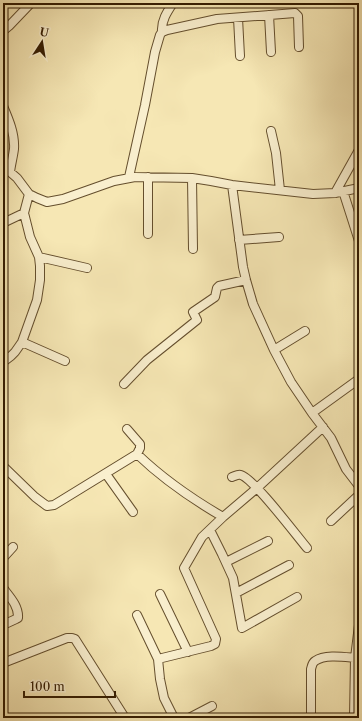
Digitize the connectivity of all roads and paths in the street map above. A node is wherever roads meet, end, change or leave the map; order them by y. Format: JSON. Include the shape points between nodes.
{"nodes":[{"id":1,"x":31,"y":3,"type":"edge"},
{"id":2,"x":173,"y":3,"type":"edge"},
{"id":3,"x":268,"y":15,"type":"junction"},
{"id":4,"x":238,"y":18,"type":"junction"},
{"id":5,"x":3,"y":31,"type":"edge"},
{"id":6,"x":162,"y":32,"type":"junction"},
{"id":7,"x":299,"y":48,"type":"dead end"},
{"id":8,"x":271,"y":52,"type":"dead end"},
{"id":9,"x":240,"y":56,"type":"dead end"},
{"id":10,"x":3,"y":106,"type":"edge"},
{"id":11,"x":271,"y":131,"type":"dead end"},
{"id":12,"x":359,"y":150,"type":"edge"},
{"id":13,"x":3,"y":166,"type":"edge"},
{"id":14,"x":10,"y":172,"type":"junction"},
{"id":15,"x":130,"y":177,"type":"junction"},
{"id":16,"x":148,"y":177,"type":"junction"},
{"id":17,"x":192,"y":178,"type":"junction"},
{"id":18,"x":232,"y":185,"type":"junction"},
{"id":19,"x":359,"y":188,"type":"edge"},
{"id":20,"x":280,"y":190,"type":"junction"},
{"id":21,"x":339,"y":192,"type":"junction"},
{"id":22,"x":29,"y":194,"type":"junction"},
{"id":23,"x":24,"y":213,"type":"junction"},
{"id":24,"x":3,"y":223,"type":"edge"},
{"id":25,"x":148,"y":234,"type":"dead end"},
{"id":26,"x":279,"y":237,"type":"dead end"},
{"id":27,"x":240,"y":240,"type":"junction"},
{"id":28,"x":359,"y":241,"type":"edge"},
{"id":29,"x":193,"y":249,"type":"dead end"},
{"id":30,"x":39,"y":257,"type":"junction"},
{"id":31,"x":87,"y":268,"type":"dead end"},
{"id":32,"x":246,"y":280,"type":"junction"},
{"id":33,"x":305,"y":331,"type":"dead end"},
{"id":34,"x":22,"y":342,"type":"junction"},
{"id":35,"x":274,"y":350,"type":"junction"},
{"id":36,"x":65,"y":361,"type":"dead end"},
{"id":37,"x":3,"y":362,"type":"edge"},
{"id":38,"x":359,"y":379,"type":"edge"},
{"id":39,"x":124,"y":384,"type":"dead end"},
{"id":40,"x":312,"y":414,"type":"junction"},
{"id":41,"x":322,"y":427,"type":"junction"},
{"id":42,"x":127,"y":429,"type":"dead end"},
{"id":43,"x":137,"y":454,"type":"junction"},
{"id":44,"x":3,"y":466,"type":"edge"},
{"id":45,"x":106,"y":474,"type":"junction"},
{"id":46,"x":232,"y":477,"type":"dead end"},
{"id":47,"x":359,"y":486,"type":"edge"},
{"id":48,"x":257,"y":488,"type":"junction"},
{"id":49,"x":359,"y":495,"type":"edge"},
{"id":50,"x":133,"y":512,"type":"dead end"},
{"id":51,"x":223,"y":517,"type":"junction"},
{"id":52,"x":330,"y":521,"type":"dead end"},
{"id":53,"x":210,"y":530,"type":"junction"},
{"id":54,"x":268,"y":541,"type":"dead end"},
{"id":55,"x":13,"y":547,"type":"dead end"},
{"id":56,"x":307,"y":548,"type":"dead end"},
{"id":57,"x":3,"y":558,"type":"edge"},
{"id":58,"x":226,"y":562,"type":"junction"},
{"id":59,"x":289,"y":565,"type":"dead end"},
{"id":60,"x":3,"y":588,"type":"edge"},
{"id":61,"x":236,"y":593,"type":"junction"},
{"id":62,"x":160,"y":594,"type":"dead end"},
{"id":63,"x":297,"y":597,"type":"dead end"},
{"id":64,"x":138,"y":615,"type":"dead end"},
{"id":65,"x":3,"y":625,"type":"edge"},
{"id":66,"x":359,"y":625,"type":"edge"},
{"id":67,"x":188,"y":652,"type":"junction"},
{"id":68,"x":355,"y":658,"type":"junction"},
{"id":69,"x":158,"y":659,"type":"junction"},
{"id":70,"x":3,"y":663,"type":"edge"},
{"id":71,"x":212,"y":706,"type":"dead end"},
{"id":72,"x":125,"y":718,"type":"edge"},
{"id":73,"x":174,"y":718,"type":"edge"},
{"id":74,"x":189,"y":718,"type":"edge"},
{"id":75,"x":311,"y":718,"type":"edge"},
{"id":76,"x":354,"y":718,"type":"edge"}],
"edges":[{"from":1,"to":5,"type":"street"},
{"from":2,"to":6,"type":"street","via":[[164,18]]},
{"from":3,"to":4,"type":"street"},
{"from":3,"to":7,"type":"street","via":[[295,13],[298,16]]},
{"from":3,"to":8,"type":"street"},
{"from":4,"to":6,"type":"street","via":[[211,20]]},
{"from":4,"to":9,"type":"street"},
{"from":6,"to":15,"type":"street","via":[[154,52]]},
{"from":10,"to":14,"type":"street","via":[[14,136]]},
{"from":11,"to":20,"type":"street"},
{"from":12,"to":21,"type":"street"},
{"from":13,"to":14,"type":"street"},
{"from":14,"to":22,"type":"street"},
{"from":15,"to":16,"type":"street"},
{"from":15,"to":22,"type":"street","via":[[53,201],[42,200]]},
{"from":16,"to":17,"type":"street"},
{"from":16,"to":25,"type":"street"},
{"from":17,"to":18,"type":"street"},
{"from":17,"to":29,"type":"street"},
{"from":18,"to":20,"type":"street"},
{"from":18,"to":27,"type":"street"},
{"from":19,"to":21,"type":"street"},
{"from":20,"to":21,"type":"street","via":[[313,194]]},
{"from":21,"to":28,"type":"street"},
{"from":22,"to":23,"type":"street"},
{"from":23,"to":24,"type":"street"},
{"from":23,"to":30,"type":"street","via":[[30,237]]},
{"from":26,"to":27,"type":"street"},
{"from":27,"to":32,"type":"street"},
{"from":30,"to":31,"type":"street"},
{"from":30,"to":34,"type":"street","via":[[41,273],[37,300]]},
{"from":32,"to":35,"type":"street","via":[[256,312]]},
{"from":32,"to":39,"type":"street","via":[[219,286],[215,297],[193,312],[196,320],[147,360]]},
{"from":33,"to":35,"type":"street"},
{"from":34,"to":36,"type":"street"},
{"from":34,"to":37,"type":"street"},
{"from":35,"to":40,"type":"street"},
{"from":38,"to":40,"type":"street"},
{"from":40,"to":41,"type":"street"},
{"from":41,"to":47,"type":"street"},
{"from":41,"to":48,"type":"street"},
{"from":42,"to":43,"type":"street","via":[[140,444]]},
{"from":43,"to":45,"type":"street"},
{"from":43,"to":51,"type":"street","via":[[177,488]]},
{"from":44,"to":45,"type":"street","via":[[47,506],[57,504]]},
{"from":45,"to":50,"type":"street"},
{"from":46,"to":48,"type":"street","via":[[242,476]]},
{"from":48,"to":51,"type":"street"},
{"from":48,"to":56,"type":"street"},
{"from":49,"to":52,"type":"street"},
{"from":51,"to":53,"type":"street"},
{"from":53,"to":58,"type":"street"},
{"from":53,"to":67,"type":"street","via":[[202,537],[184,568],[216,639],[212,646]]},
{"from":54,"to":58,"type":"street"},
{"from":55,"to":57,"type":"street"},
{"from":58,"to":61,"type":"street"},
{"from":59,"to":61,"type":"street"},
{"from":60,"to":65,"type":"street","via":[[16,607],[18,616]]},
{"from":61,"to":63,"type":"street","via":[[242,628]]},
{"from":62,"to":67,"type":"street"},
{"from":64,"to":69,"type":"street"},
{"from":66,"to":68,"type":"street"},
{"from":67,"to":69,"type":"street"},
{"from":68,"to":75,"type":"street","via":[[329,657],[312,664]]},
{"from":68,"to":76,"type":"street"},
{"from":69,"to":73,"type":"street","via":[[162,693]]},
{"from":70,"to":72,"type":"street","via":[[67,638],[75,639]]},
{"from":71,"to":74,"type":"street"}]}
